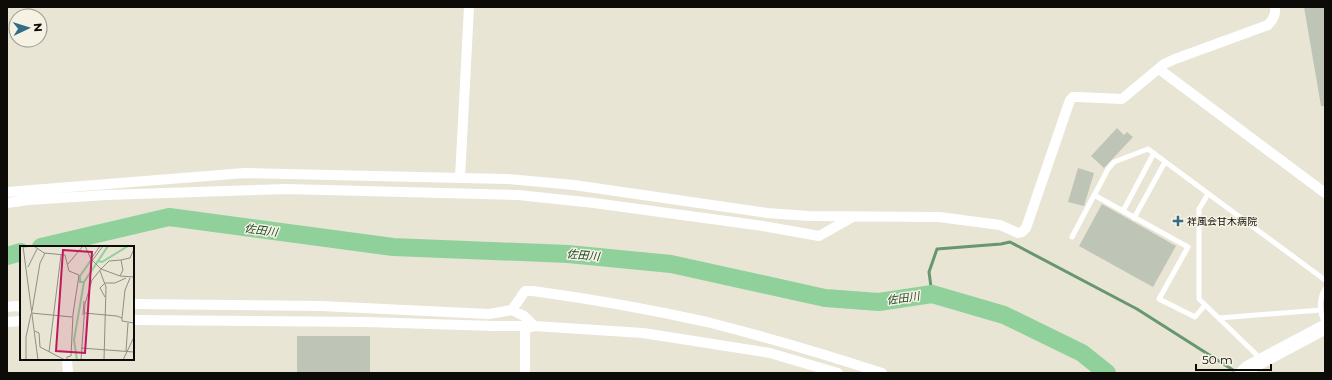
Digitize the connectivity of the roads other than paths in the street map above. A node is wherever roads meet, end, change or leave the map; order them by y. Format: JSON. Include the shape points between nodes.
{"nodes":[{"id":1,"x":469,"y":7,"type":"edge"},
{"id":2,"x":1275,"y":7,"type":"edge"},
{"id":3,"x":1159,"y":69,"type":"junction"},
{"id":4,"x":1154,"y":154,"type":"junction"},
{"id":5,"x":1165,"y":162,"type":"junction"},
{"id":6,"x":460,"y":178,"type":"junction"},
{"id":7,"x":7,"y":192,"type":"edge"},
{"id":8,"x":1325,"y":193,"type":"edge"},
{"id":9,"x":1208,"y":194,"type":"junction"},
{"id":10,"x":1094,"y":195,"type":"junction"},
{"id":11,"x":7,"y":203,"type":"edge"},
{"id":12,"x":1123,"y":211,"type":"junction"},
{"id":13,"x":853,"y":217,"type":"junction"},
{"id":14,"x":1134,"y":218,"type":"junction"},
{"id":15,"x":1072,"y":237,"type":"dead end"},
{"id":16,"x":1325,"y":280,"type":"edge"},
{"id":17,"x":1325,"y":289,"type":"edge"},
{"id":18,"x":134,"y":304,"type":"edge"},
{"id":19,"x":1205,"y":305,"type":"junction"},
{"id":20,"x":512,"y":310,"type":"junction"},
{"id":21,"x":1321,"y":310,"type":"junction"},
{"id":22,"x":1218,"y":318,"type":"junction"},
{"id":23,"x":20,"y":320,"type":"edge"},
{"id":24,"x":134,"y":320,"type":"edge"},
{"id":25,"x":7,"y":322,"type":"edge"},
{"id":26,"x":1325,"y":324,"type":"edge"},
{"id":27,"x":534,"y":326,"type":"junction"},
{"id":28,"x":1325,"y":327,"type":"edge"},
{"id":29,"x":67,"y":360,"type":"edge"},
{"id":30,"x":1252,"y":369,"type":"edge"},
{"id":31,"x":68,"y":373,"type":"edge"},
{"id":32,"x":525,"y":373,"type":"edge"},
{"id":33,"x":838,"y":373,"type":"edge"},
{"id":34,"x":882,"y":373,"type":"edge"}],
"edges":[{"from":1,"to":6,"type":"street"},
{"from":2,"to":3,"type":"street","via":[[1272,20],[1263,28],[1175,59]]},
{"from":3,"to":8,"type":"street"},
{"from":3,"to":13,"type":"street","via":[[1122,99],[1078,96],[1070,100],[1026,228],[1022,232],[1018,233],[1000,225],[940,218]]},
{"from":4,"to":5,"type":"lane"},
{"from":4,"to":10,"type":"lane","via":[[1148,149],[1114,162]]},
{"from":4,"to":12,"type":"lane"},
{"from":5,"to":9,"type":"lane"},
{"from":5,"to":14,"type":"lane"},
{"from":6,"to":7,"type":"street","via":[[245,173]]},
{"from":6,"to":13,"type":"street","via":[[574,185],[767,213]]},
{"from":9,"to":16,"type":"lane"},
{"from":9,"to":19,"type":"lane","via":[[1199,209],[1199,299]]},
{"from":10,"to":12,"type":"lane"},
{"from":10,"to":15,"type":"lane"},
{"from":11,"to":13,"type":"street","via":[[114,195],[286,189],[518,195],[594,203],[819,236]]},
{"from":12,"to":14,"type":"lane"},
{"from":14,"to":19,"type":"lane","via":[[1188,247],[1159,299],[1195,317]]},
{"from":17,"to":21,"type":"lane","via":[[1322,293]]},
{"from":18,"to":20,"type":"street","via":[[321,306],[490,314]]},
{"from":19,"to":22,"type":"lane"},
{"from":20,"to":27,"type":"street","via":[[524,316]]},
{"from":20,"to":34,"type":"street","via":[[525,291],[581,298],[706,322],[821,353]]},
{"from":21,"to":22,"type":"lane"},
{"from":21,"to":26,"type":"lane"},
{"from":22,"to":30,"type":"lane"},
{"from":23,"to":25,"type":"street"},
{"from":24,"to":27,"type":"street"},
{"from":27,"to":32,"type":"street","via":[[525,329]]},
{"from":27,"to":33,"type":"street","via":[[643,333],[770,353]]},
{"from":28,"to":30,"type":"main road"},
{"from":29,"to":31,"type":"street"}]}
